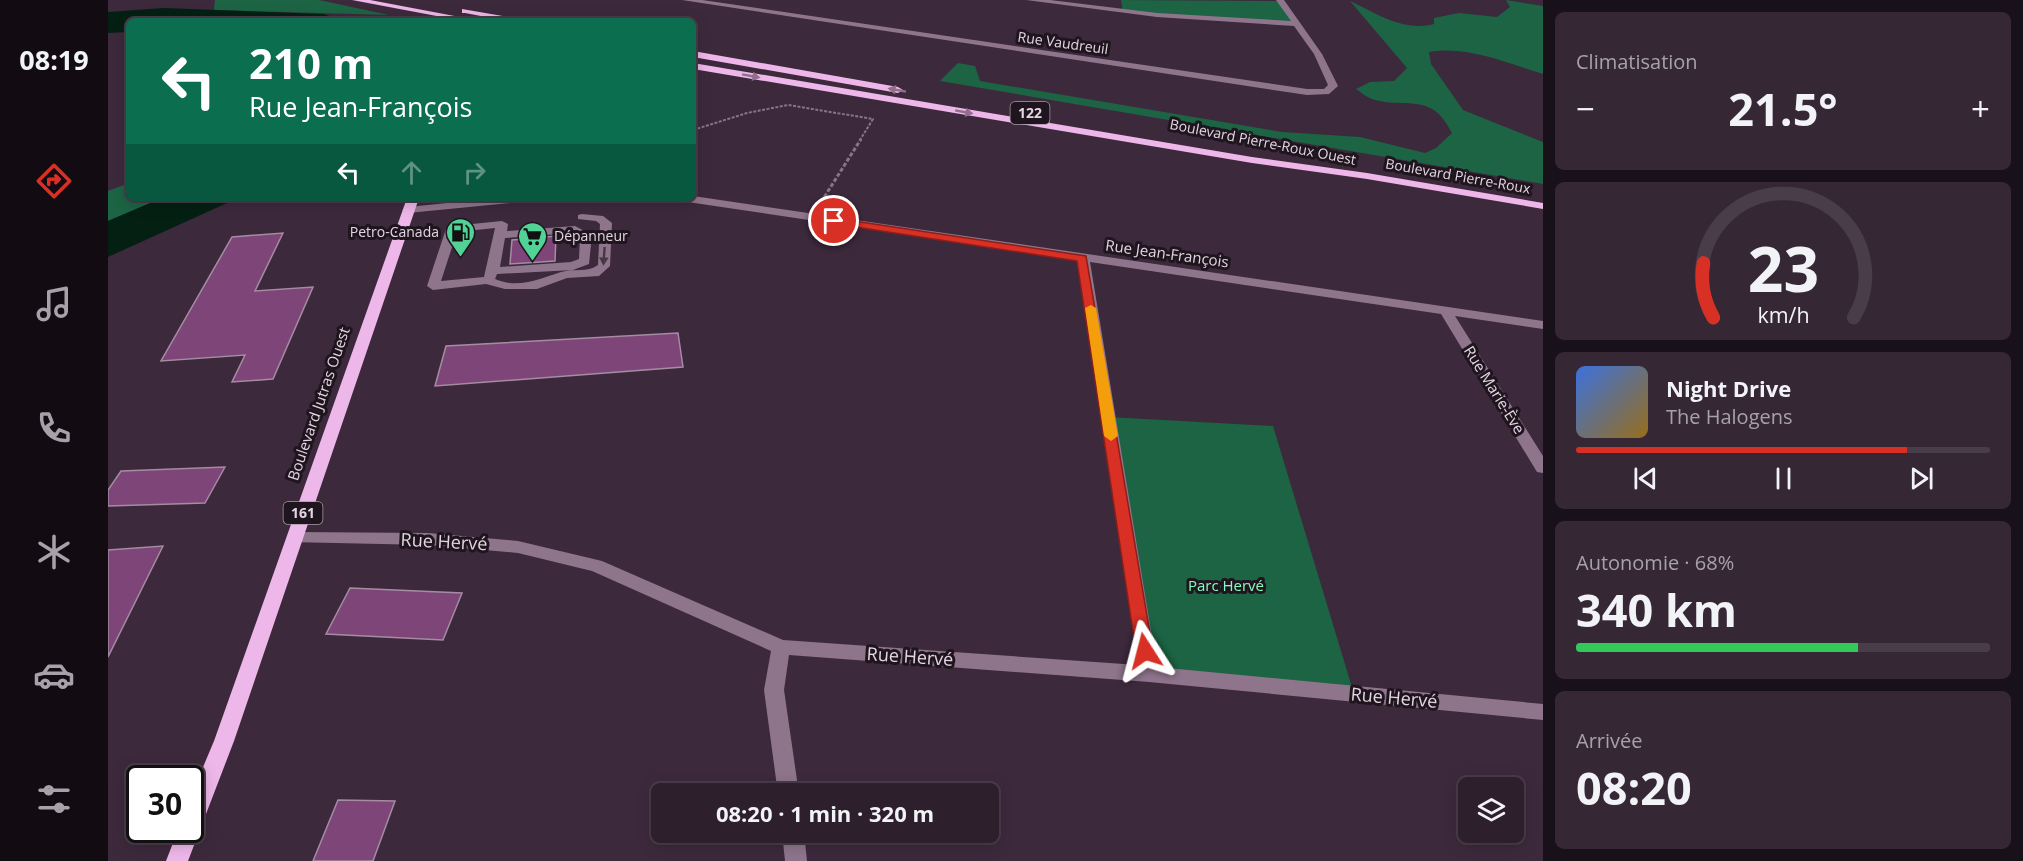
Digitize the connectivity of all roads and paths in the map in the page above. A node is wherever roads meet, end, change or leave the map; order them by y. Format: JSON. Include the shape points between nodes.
{"nodes":[{"id":1,"x":356,"y":0,"type":"edge"},
{"id":2,"x":404,"y":0,"type":"edge"},
{"id":3,"x":686,"y":0,"type":"edge"},
{"id":4,"x":1030,"y":0,"type":"edge"},
{"id":5,"x":1280,"y":0,"type":"edge"},
{"id":6,"x":479,"y":15,"type":"edge"},
{"id":7,"x":500,"y":18,"type":"edge"},
{"id":8,"x":1296,"y":24,"type":"junction"},
{"id":9,"x":696,"y":55,"type":"edge"},
{"id":10,"x":696,"y":67,"type":"edge"},
{"id":11,"x":696,"y":129,"type":"edge"},
{"id":12,"x":1367,"y":176,"type":"junction"},
{"id":13,"x":696,"y":200,"type":"edge"},
{"id":14,"x":470,"y":201,"type":"edge"},
{"id":15,"x":411,"y":204,"type":"edge"},
{"id":16,"x":1543,"y":206,"type":"edge"},
{"id":17,"x":582,"y":217,"type":"dead end"},
{"id":18,"x":812,"y":218,"type":"junction"},
{"id":19,"x":500,"y":236,"type":"junction"},
{"id":20,"x":1083,"y":259,"type":"junction"},
{"id":21,"x":491,"y":275,"type":"junction"},
{"id":22,"x":1446,"y":312,"type":"junction"},
{"id":23,"x":1543,"y":326,"type":"edge"},
{"id":24,"x":1543,"y":468,"type":"edge"},
{"id":25,"x":295,"y":538,"type":"junction"},
{"id":26,"x":781,"y":647,"type":"junction"},
{"id":27,"x":1149,"y":674,"type":"junction"},
{"id":28,"x":1543,"y":712,"type":"edge"},
{"id":29,"x":787,"y":783,"type":"edge"},
{"id":30,"x":204,"y":792,"type":"edge"},
{"id":31,"x":184,"y":843,"type":"edge"},
{"id":32,"x":794,"y":843,"type":"edge"},
{"id":33,"x":177,"y":861,"type":"edge"},
{"id":34,"x":796,"y":861,"type":"edge"}],
"edges":[{"from":1,"to":6,"type":"main road"},
{"from":2,"to":6,"type":"main road"},
{"from":3,"to":8,"type":"street","name":"Rue Vaudreuil","via":[[1326,92],[1333,86],[1327,71]]},
{"from":4,"to":8,"type":"street","via":[[1157,15]]},
{"from":5,"to":8,"type":"street","name":"Rue Vaudreuil"},
{"from":6,"to":7,"type":"main road"},
{"from":12,"to":9,"type":"main road","name":"Boulevard Pierre-Roux Ouest","number":"122","one_way":true,"via":[[1255,152]]},
{"from":10,"to":12,"type":"main road","name":"Boulevard Pierre-Roux Ouest","number":"122","one_way":true},
{"from":11,"to":18,"type":"path","via":[[788,105],[873,119]]},
{"from":12,"to":16,"type":"main road","name":"Boulevard Pierre-Roux","number":"122"},
{"from":13,"to":18,"type":"street","name":"Rue Jean-François"},
{"from":14,"to":15,"type":"street"},
{"from":15,"to":25,"type":"main road","name":"Boulevard Jutras Ouest","number":"161"},
{"from":17,"to":21,"type":"street","one_way":true,"via":[[606,223],[604,266],[595,273],[564,275],[554,282],[499,286]]},
{"from":18,"to":20,"type":"street","name":"Rue Jean-François"},
{"from":19,"to":21,"type":"street"},
{"from":19,"to":21,"type":"street","via":[[502,224],[452,229],[433,286]]},
{"from":19,"to":21,"type":"street","via":[[575,229],[586,235],[585,261],[573,266]]},
{"from":20,"to":22,"type":"street","name":"Rue Jean-François"},
{"from":20,"to":27,"type":"street"},
{"from":22,"to":23,"type":"street","name":"Rue Jean-François"},
{"from":22,"to":24,"type":"street","name":"Rue Marie-Ève"},
{"from":25,"to":26,"type":"street","name":"Rue Hervé","via":[[428,539],[518,547],[596,566]]},
{"from":25,"to":30,"type":"main road","name":"Boulevard Jutras Ouest","number":"161"},
{"from":26,"to":27,"type":"street","name":"Rue Hervé"},
{"from":26,"to":29,"type":"street","via":[[774,690]]},
{"from":27,"to":28,"type":"street","name":"Rue Hervé"},
{"from":31,"to":33,"type":"main road","name":"Boulevard Jutras Ouest","number":"161"},
{"from":32,"to":34,"type":"street"}]}
